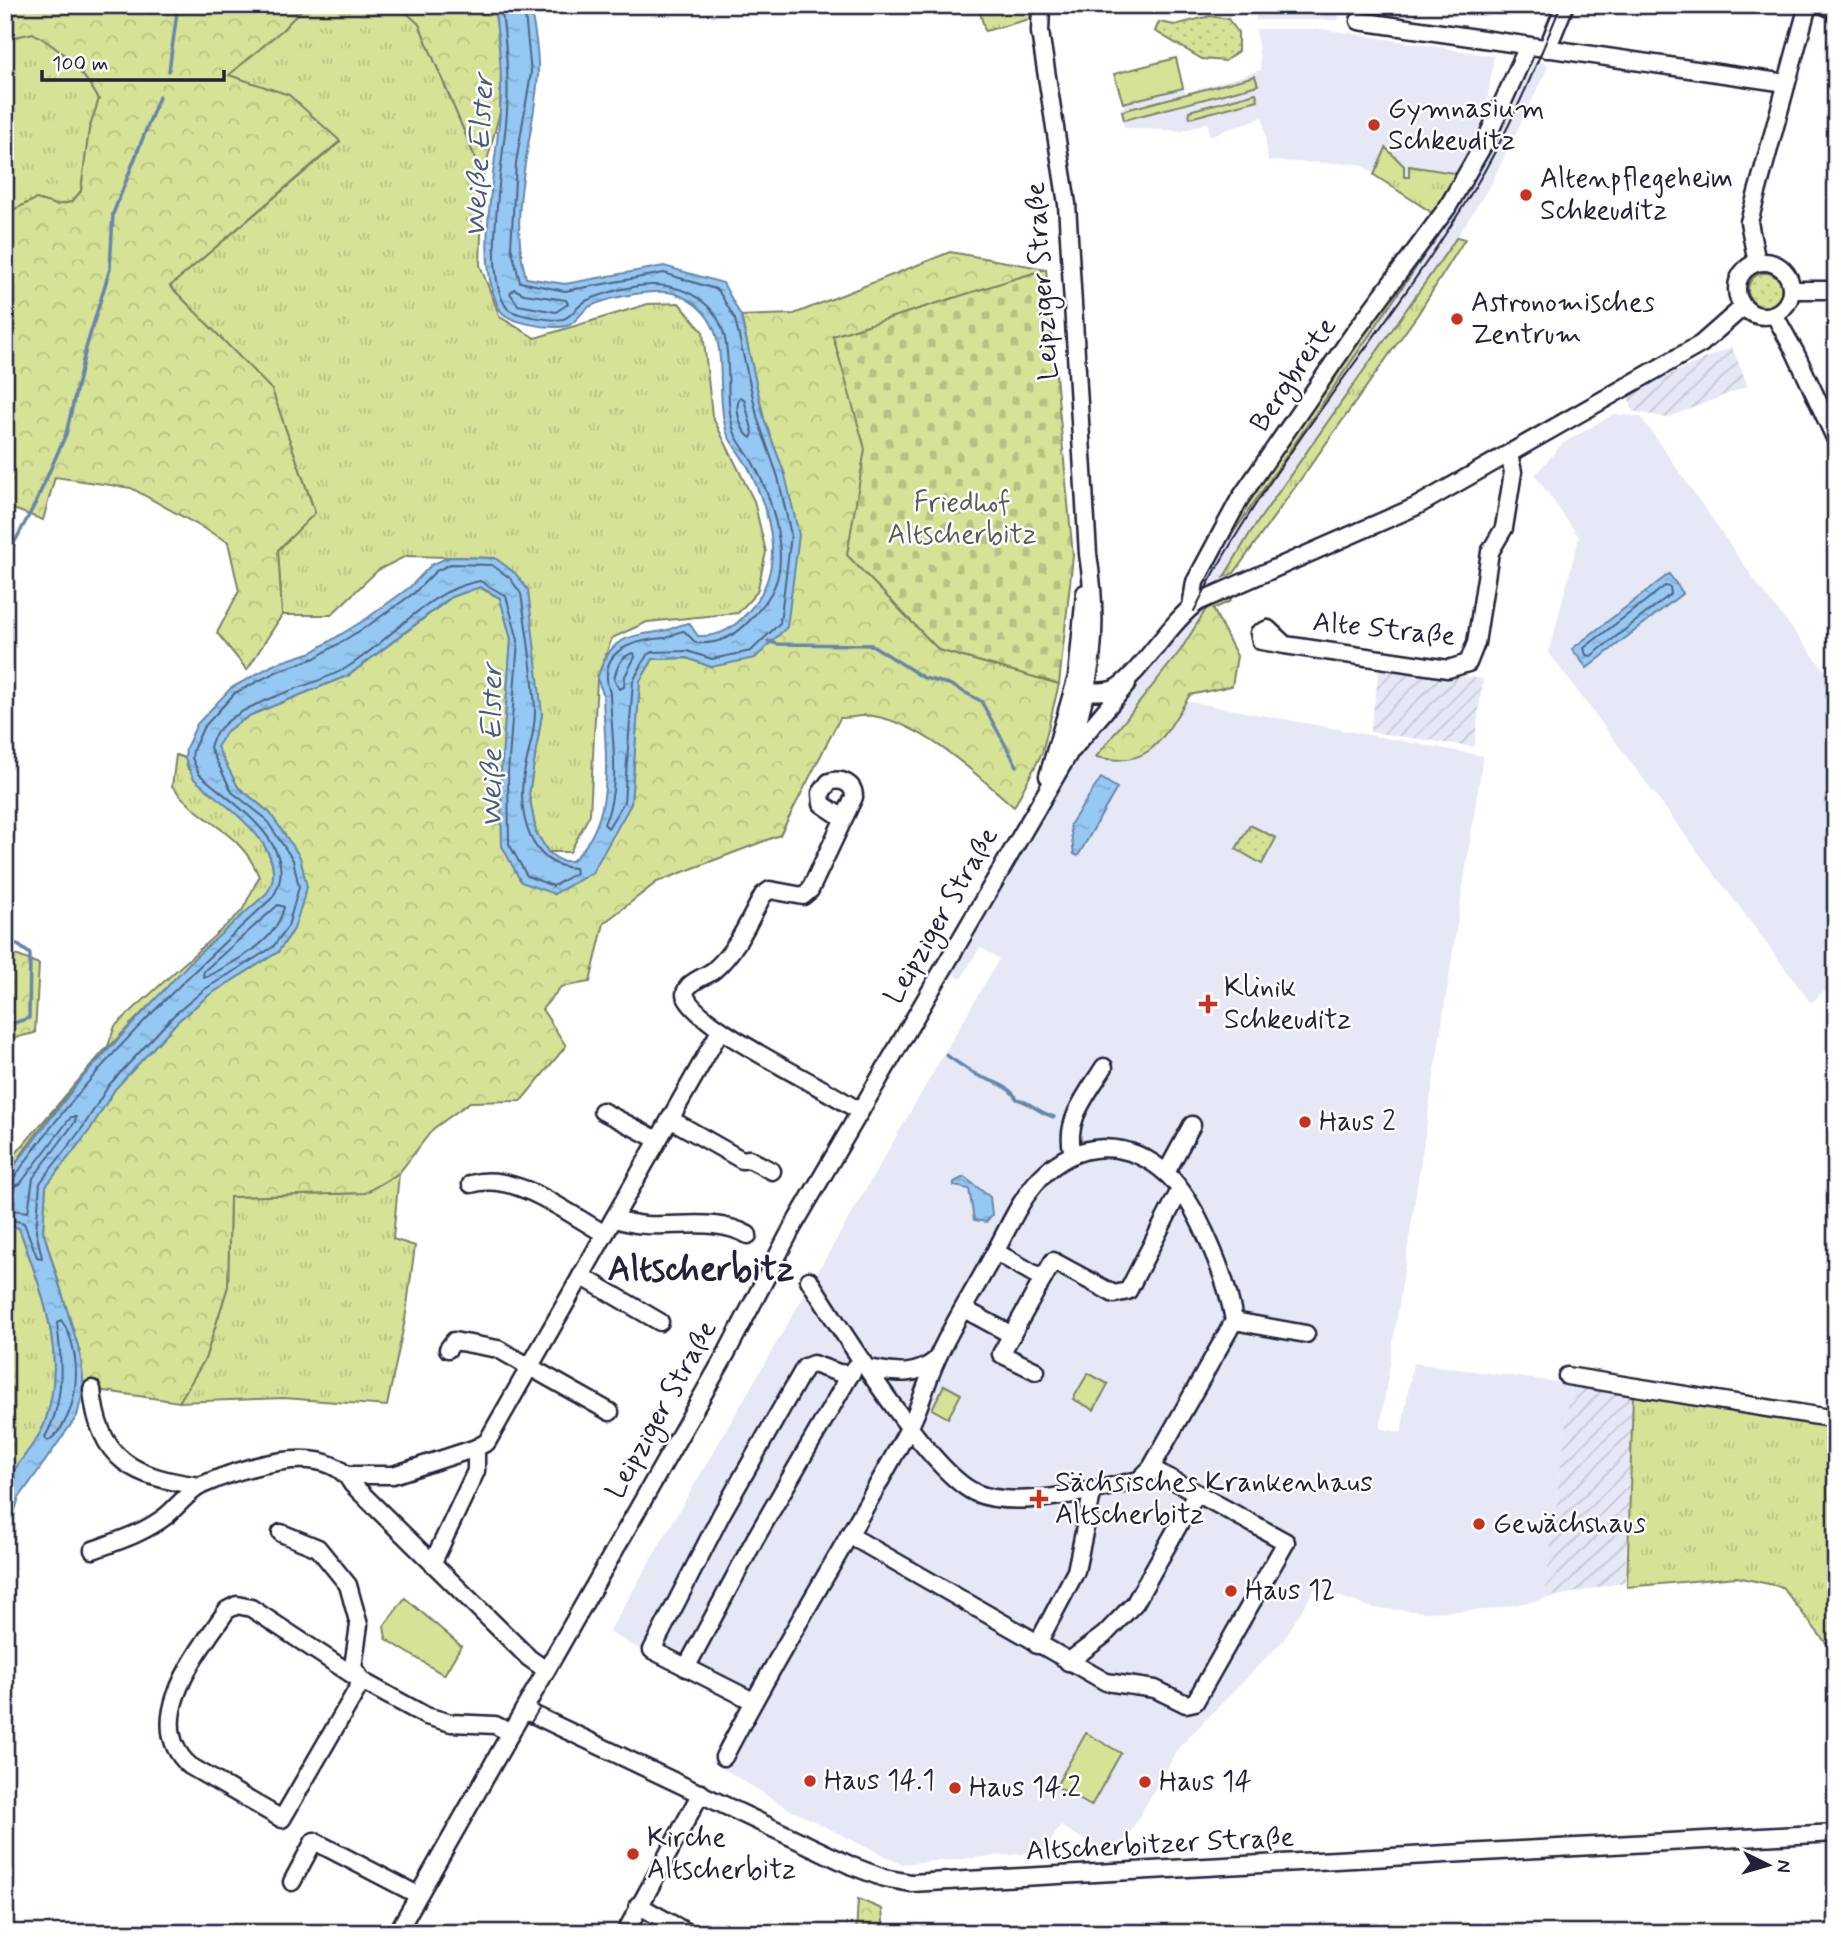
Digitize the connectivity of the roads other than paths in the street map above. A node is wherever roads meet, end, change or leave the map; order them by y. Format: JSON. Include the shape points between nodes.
{"nodes":[{"id":1,"x":1041,"y":5,"type":"edge"},
{"id":2,"x":1564,"y":5,"type":"edge"},
{"id":3,"x":1808,"y":5,"type":"edge"},
{"id":4,"x":1824,"y":5,"type":"edge"},
{"id":5,"x":1836,"y":11,"type":"edge"},
{"id":6,"x":1359,"y":21,"type":"dead end"},
{"id":7,"x":1528,"y":46,"type":"junction"},
{"id":8,"x":1547,"y":49,"type":"junction"},
{"id":9,"x":1786,"y":83,"type":"junction"},
{"id":10,"x":1757,"y":263,"type":"junction"},
{"id":11,"x":1791,"y":290,"type":"junction"},
{"id":12,"x":1836,"y":290,"type":"edge"},
{"id":13,"x":1743,"y":307,"type":"junction"},
{"id":14,"x":1774,"y":314,"type":"junction"},
{"id":15,"x":1836,"y":440,"type":"edge"},
{"id":16,"x":1509,"y":454,"type":"junction"},
{"id":17,"x":1088,"y":554,"type":"junction"},
{"id":18,"x":1191,"y":607,"type":"junction"},
{"id":19,"x":1285,"y":645,"type":"dead end"},
{"id":20,"x":1131,"y":677,"type":"junction"},
{"id":21,"x":1080,"y":691,"type":"junction"},
{"id":22,"x":1075,"y":712,"type":"junction"},
{"id":23,"x":1104,"y":713,"type":"junction"},
{"id":24,"x":1068,"y":755,"type":"junction"},
{"id":25,"x":1038,"y":804,"type":"junction"},
{"id":26,"x":843,"y":818,"type":"dead end"},
{"id":27,"x":720,"y":1031,"type":"junction"},
{"id":28,"x":1104,"y":1067,"type":"dead end"},
{"id":29,"x":601,"y":1111,"type":"dead end"},
{"id":30,"x":860,"y":1112,"type":"junction"},
{"id":31,"x":670,"y":1119,"type":"junction"},
{"id":32,"x":1192,"y":1125,"type":"dead end"},
{"id":33,"x":658,"y":1140,"type":"junction"},
{"id":34,"x":1073,"y":1153,"type":"junction"},
{"id":35,"x":772,"y":1171,"type":"dead end"},
{"id":36,"x":1166,"y":1173,"type":"junction"},
{"id":37,"x":471,"y":1184,"type":"dead end"},
{"id":38,"x":1180,"y":1190,"type":"junction"},
{"id":39,"x":614,"y":1218,"type":"junction"},
{"id":40,"x":605,"y":1234,"type":"junction"},
{"id":41,"x":748,"y":1235,"type":"dead end"},
{"id":42,"x":996,"y":1252,"type":"junction"},
{"id":43,"x":582,"y":1276,"type":"junction"},
{"id":44,"x":1043,"y":1279,"type":"junction"},
{"id":45,"x":809,"y":1280,"type":"dead end"},
{"id":46,"x":964,"y":1308,"type":"junction"},
{"id":47,"x":1234,"y":1321,"type":"junction"},
{"id":48,"x":660,"y":1322,"type":"dead end"},
{"id":49,"x":1306,"y":1334,"type":"dead end"},
{"id":50,"x":1012,"y":1335,"type":"junction"},
{"id":51,"x":449,"y":1349,"type":"dead end"},
{"id":52,"x":936,"y":1360,"type":"junction"},
{"id":53,"x":864,"y":1362,"type":"junction"},
{"id":54,"x":530,"y":1368,"type":"junction"},
{"id":55,"x":1036,"y":1371,"type":"dead end"},
{"id":56,"x":851,"y":1374,"type":"junction"},
{"id":57,"x":1567,"y":1376,"type":"dead end"},
{"id":58,"x":92,"y":1389,"type":"dead end"},
{"id":59,"x":610,"y":1412,"type":"dead end"},
{"id":60,"x":1836,"y":1419,"type":"edge"},
{"id":61,"x":910,"y":1426,"type":"junction"},
{"id":62,"x":476,"y":1448,"type":"junction"},
{"id":63,"x":1151,"y":1468,"type":"junction"},
{"id":64,"x":347,"y":1475,"type":"junction"},
{"id":65,"x":200,"y":1486,"type":"junction"},
{"id":66,"x":1093,"y":1489,"type":"junction"},
{"id":67,"x":1196,"y":1494,"type":"junction"},
{"id":68,"x":281,"y":1534,"type":"dead end"},
{"id":69,"x":849,"y":1535,"type":"junction"},
{"id":70,"x":93,"y":1550,"type":"dead end"},
{"id":71,"x":433,"y":1562,"type":"junction"},
{"id":72,"x":1037,"y":1645,"type":"junction"},
{"id":73,"x":354,"y":1652,"type":"junction"},
{"id":74,"x":325,"y":1657,"type":"junction"},
{"id":75,"x":1069,"y":1662,"type":"junction"},
{"id":76,"x":686,"y":1668,"type":"junction"},
{"id":77,"x":546,"y":1670,"type":"junction"},
{"id":78,"x":362,"y":1681,"type":"junction"},
{"id":79,"x":753,"y":1701,"type":"junction"},
{"id":80,"x":524,"y":1710,"type":"junction"},
{"id":81,"x":511,"y":1733,"type":"junction"},
{"id":82,"x":724,"y":1757,"type":"dead end"},
{"id":83,"x":701,"y":1793,"type":"junction"},
{"id":84,"x":1836,"y":1833,"type":"edge"},
{"id":85,"x":292,"y":1882,"type":"dead end"},
{"id":86,"x":418,"y":1895,"type":"junction"},
{"id":87,"x":638,"y":1905,"type":"junction"},
{"id":88,"x":397,"y":1933,"type":"edge"},
{"id":89,"x":625,"y":1933,"type":"edge"},
{"id":90,"x":688,"y":1933,"type":"edge"}],
"edges":[{"from":1,"to":17,"type":"street","name":"Leipziger Straße","via":[[1040,32],[1067,204]]},
{"from":2,"to":8,"type":"street"},
{"from":3,"to":9,"type":"street"},
{"from":4,"to":5,"type":"street"},
{"from":6,"to":7,"type":"street"},
{"from":7,"to":8,"type":"street"},
{"from":7,"to":18,"type":"street","name":"Bergbreite","via":[[1485,142],[1447,208],[1239,500],[1195,582]]},
{"from":8,"to":9,"type":"street"},
{"from":9,"to":10,"type":"street","via":[[1749,222]]},
{"from":10,"to":11,"type":"street","via":[[1781,268]]},
{"from":10,"to":13,"type":"street","via":[[1738,281]]},
{"from":11,"to":12,"type":"street"},
{"from":11,"to":14,"type":"street","via":[[1786,305]]},
{"from":13,"to":14,"type":"street","via":[[1757,316]]},
{"from":13,"to":16,"type":"street","via":[[1701,344]]},
{"from":14,"to":15,"type":"street"},
{"from":16,"to":18,"type":"street","via":[[1415,507]]},
{"from":16,"to":19,"type":"street","name":"Alte Straße","via":[[1513,472],[1504,528],[1490,552],[1476,643],[1468,663],[1448,669]]},
{"from":17,"to":21,"type":"street","name":"Leipziger Straße"},
{"from":17,"to":21,"type":"street","name":"Leipziger Straße","via":[[1094,592],[1093,663]]},
{"from":18,"to":20,"type":"street","name":"Bergbreite"},
{"from":20,"to":21,"type":"street","via":[[1114,689]]},
{"from":20,"to":23,"type":"street","name":"Leipziger Straße"},
{"from":21,"to":22,"type":"street","name":"Leipziger Straße"},
{"from":22,"to":23,"type":"street"},
{"from":22,"to":24,"type":"street","name":"Leipziger Straße"},
{"from":22,"to":25,"type":"street","name":"Leipziger Straße"},
{"from":23,"to":24,"type":"street","name":"Leipziger Straße"},
{"from":24,"to":25,"type":"street","name":"Leipziger Straße"},
{"from":25,"to":30,"type":"street","name":"Leipziger Straße"},
{"from":26,"to":27,"type":"street","via":[[810,890],[803,896],[770,890],[733,950],[712,972],[688,986],[685,994],[690,1007]]},
{"from":27,"to":30,"type":"street"},
{"from":27,"to":31,"type":"street"},
{"from":28,"to":34,"type":"street","via":[[1070,1127]]},
{"from":29,"to":33,"type":"street"},
{"from":30,"to":77,"type":"street","name":"Leipziger Straße"},
{"from":31,"to":33,"type":"street"},
{"from":31,"to":35,"type":"street","via":[[742,1160]]},
{"from":32,"to":36,"type":"street"},
{"from":33,"to":39,"type":"street"},
{"from":34,"to":36,"type":"street","via":[[1112,1146]]},
{"from":34,"to":42,"type":"street","via":[[1041,1178],[1016,1208]]},
{"from":36,"to":38,"type":"street"},
{"from":37,"to":40,"type":"street","via":[[489,1179],[514,1187]]},
{"from":38,"to":44,"type":"street","via":[[1128,1291],[1114,1294],[1053,1261]]},
{"from":38,"to":47,"type":"street","via":[[1208,1241]]},
{"from":39,"to":40,"type":"street"},
{"from":39,"to":41,"type":"street","via":[[643,1225],[725,1225]]},
{"from":40,"to":43,"type":"street"},
{"from":42,"to":44,"type":"street"},
{"from":42,"to":46,"type":"street"},
{"from":43,"to":48,"type":"street"},
{"from":43,"to":54,"type":"street"},
{"from":44,"to":50,"type":"street"},
{"from":45,"to":53,"type":"street"},
{"from":46,"to":50,"type":"street"},
{"from":46,"to":52,"type":"street"},
{"from":47,"to":49,"type":"street"},
{"from":47,"to":63,"type":"street"},
{"from":50,"to":55,"type":"street","via":[[1001,1354]]},
{"from":51,"to":54,"type":"street","via":[[454,1341],[498,1349]]},
{"from":52,"to":53,"type":"street","via":[[911,1374]]},
{"from":52,"to":61,"type":"street"},
{"from":53,"to":56,"type":"street"},
{"from":53,"to":61,"type":"street"},
{"from":54,"to":59,"type":"street"},
{"from":54,"to":62,"type":"street","via":[[487,1442]]},
{"from":56,"to":76,"type":"street","via":[[761,1527]]},
{"from":56,"to":76,"type":"street","via":[[813,1364],[805,1367],[729,1502],[652,1650]]},
{"from":57,"to":60,"type":"street"},
{"from":58,"to":65,"type":"street","via":[[98,1428],[124,1461],[161,1481]]},
{"from":61,"to":66,"type":"street","via":[[950,1474],[974,1493],[1014,1499]]},
{"from":61,"to":69,"type":"street"},
{"from":62,"to":64,"type":"street","via":[[393,1475]]},
{"from":62,"to":71,"type":"street","via":[[475,1471]]},
{"from":63,"to":66,"type":"street","via":[[1139,1480]]},
{"from":63,"to":67,"type":"street"},
{"from":64,"to":65,"type":"street","via":[[324,1462],[294,1459]]},
{"from":64,"to":71,"type":"street"},
{"from":65,"to":70,"type":"street","via":[[156,1523]]},
{"from":66,"to":72,"type":"street","via":[[1076,1571]]},
{"from":67,"to":75,"type":"street","via":[[1135,1602],[1111,1629]]},
{"from":67,"to":75,"type":"street","via":[[1286,1542],[1195,1702],[1186,1704],[1144,1686],[1106,1682]]},
{"from":68,"to":73,"type":"street","via":[[318,1548],[348,1585],[359,1625]]},
{"from":69,"to":72,"type":"street"},
{"from":69,"to":79,"type":"street"},
{"from":71,"to":77,"type":"street"},
{"from":72,"to":75,"type":"street"},
{"from":73,"to":74,"type":"street"},
{"from":73,"to":78,"type":"street","via":[[353,1667]]},
{"from":74,"to":78,"type":"street"},
{"from":74,"to":78,"type":"street","via":[[251,1608],[237,1605],[227,1610],[172,1708],[169,1726],[178,1756],[282,1819]]},
{"from":76,"to":79,"type":"street"},
{"from":77,"to":80,"type":"street","name":"Leipziger Straße"},
{"from":78,"to":81,"type":"street","via":[[426,1716],[495,1726]]},
{"from":79,"to":82,"type":"street"},
{"from":80,"to":81,"type":"street","name":"Leipziger Straße"},
{"from":80,"to":83,"type":"street","name":"Altscherbitzer Straße"},
{"from":81,"to":86,"type":"street","name":"Leipziger Straße"},
{"from":83,"to":84,"type":"street","name":"Altscherbitzer Straße","via":[[852,1866],[911,1883]]},
{"from":83,"to":87,"type":"street"},
{"from":85,"to":86,"type":"street","via":[[314,1841]]},
{"from":86,"to":88,"type":"street","name":"Leipziger Straße"},
{"from":87,"to":89,"type":"street"},
{"from":87,"to":90,"type":"street"}]}
